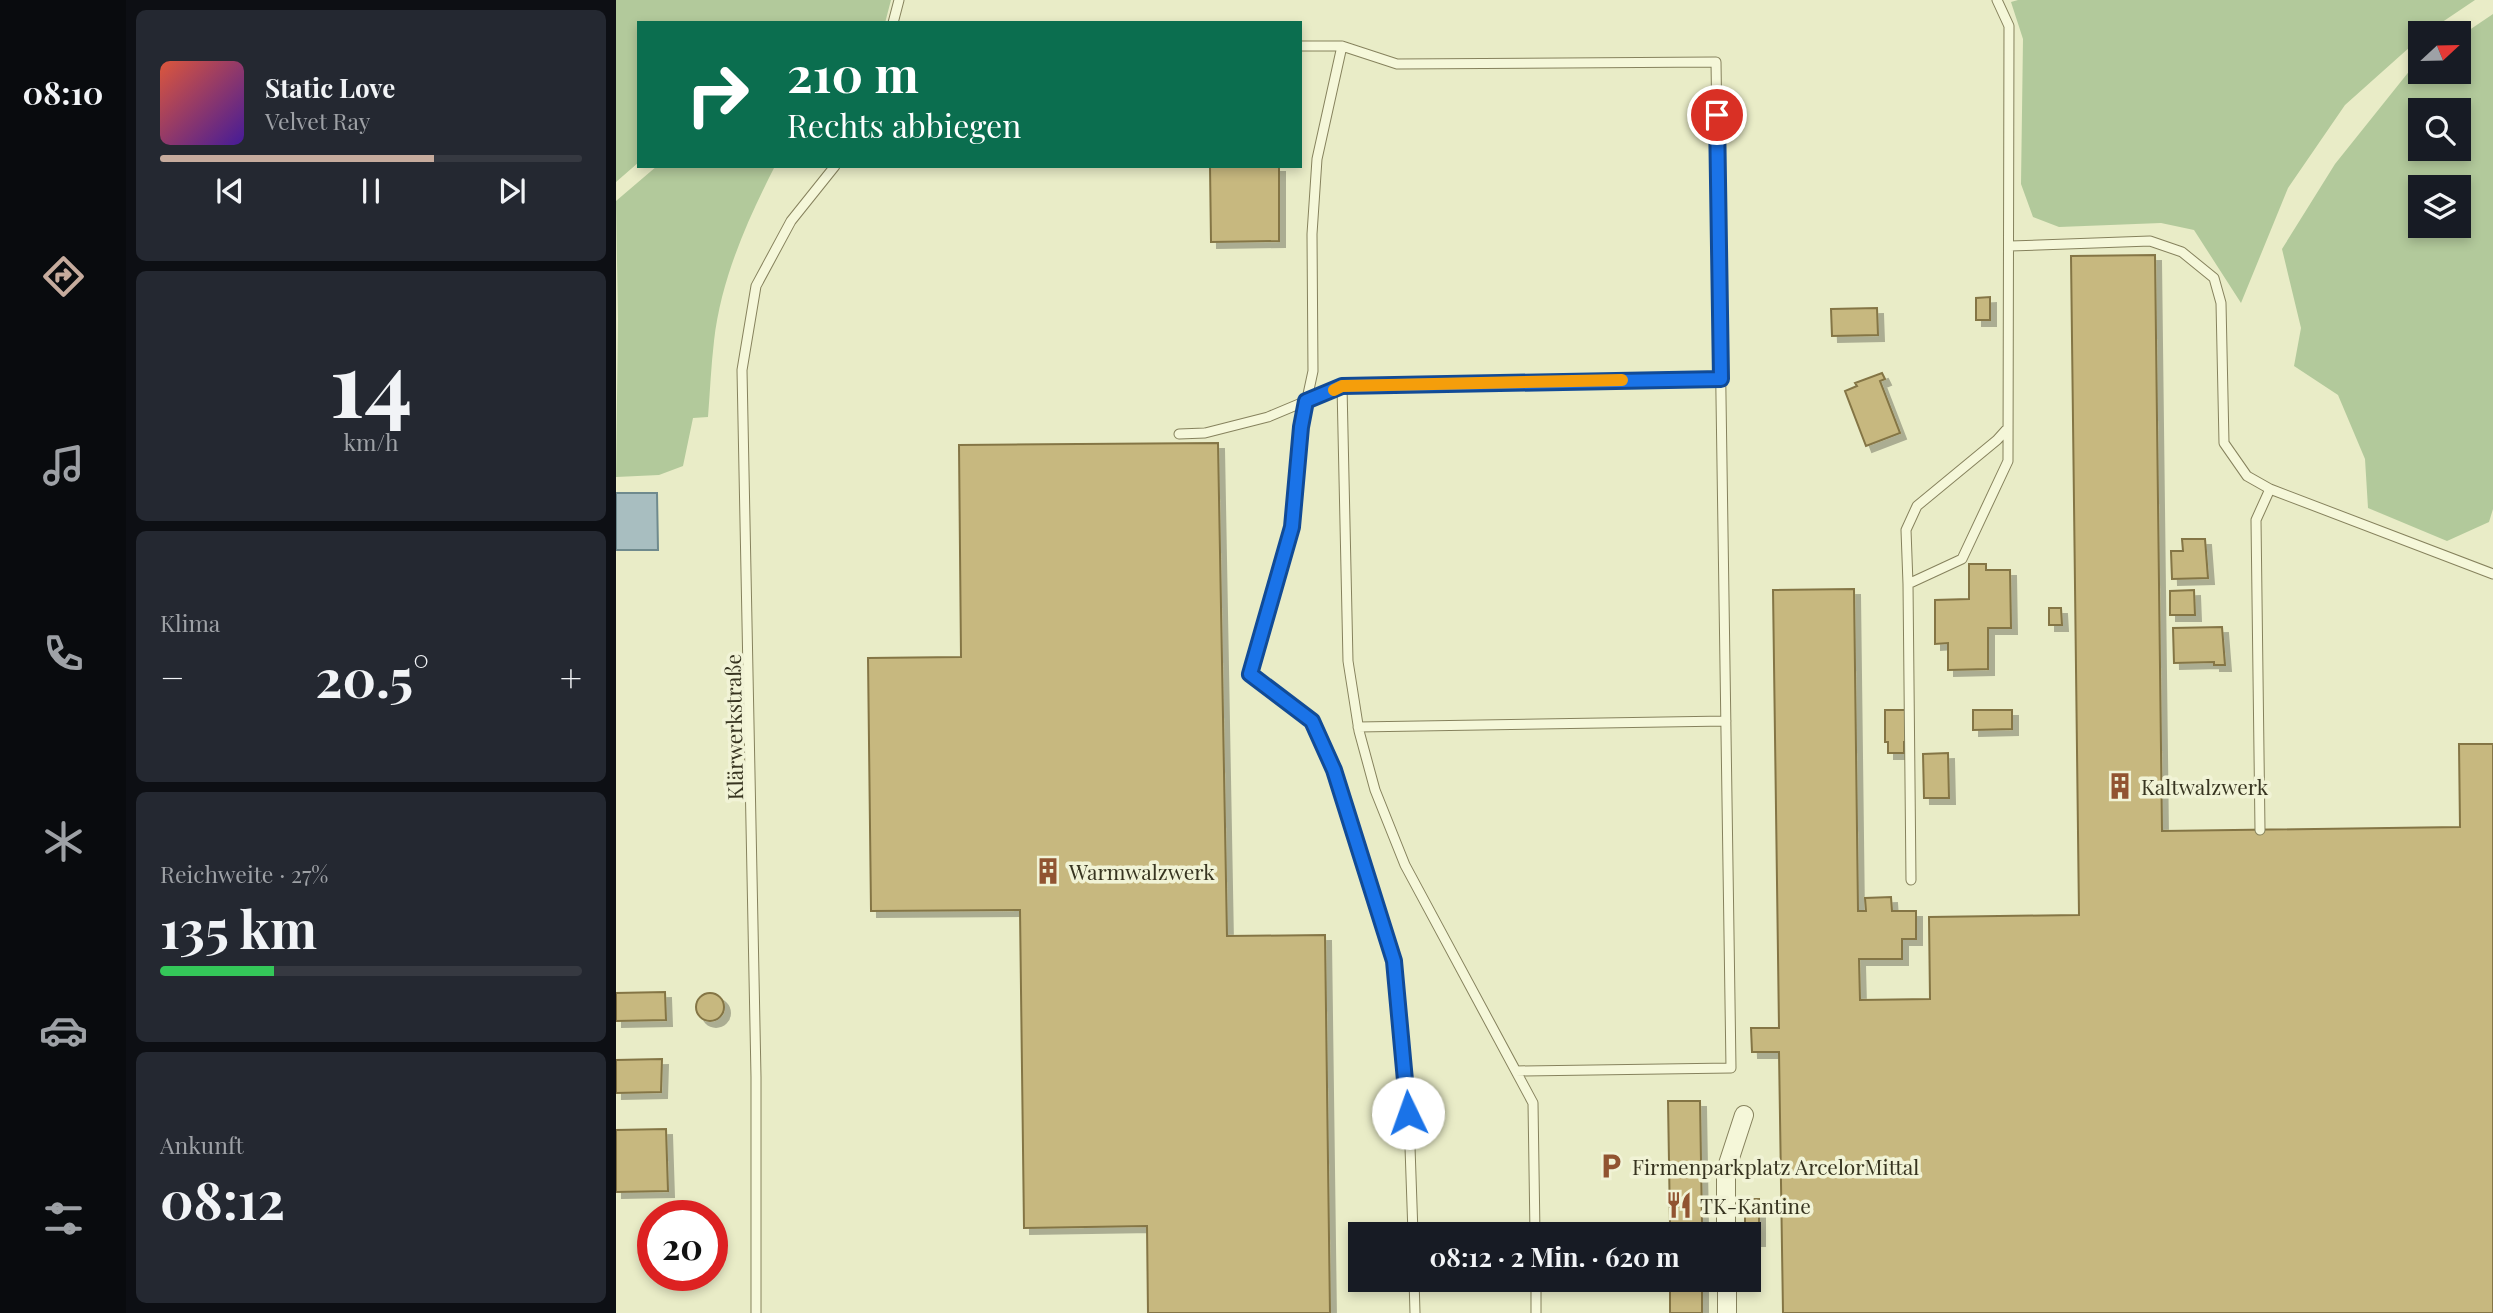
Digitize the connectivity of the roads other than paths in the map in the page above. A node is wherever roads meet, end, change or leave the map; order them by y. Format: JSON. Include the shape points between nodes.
{"nodes":[{"id":1,"x":899,"y":0,"type":"edge"},
{"id":2,"x":1997,"y":0,"type":"edge"},
{"id":3,"x":894,"y":21,"type":"edge"},
{"id":4,"x":1302,"y":46,"type":"edge"},
{"id":5,"x":1342,"y":46,"type":"junction"},
{"id":6,"x":833,"y":168,"type":"edge"},
{"id":7,"x":2010,"y":246,"type":"junction"},
{"id":8,"x":1721,"y":379,"type":"junction"},
{"id":9,"x":1342,"y":386,"type":"junction"},
{"id":10,"x":1306,"y":401,"type":"junction"},
{"id":11,"x":2007,"y":430,"type":"junction"},
{"id":12,"x":1179,"y":435,"type":"dead end"},
{"id":13,"x":2270,"y":489,"type":"junction"},
{"id":14,"x":2493,"y":575,"type":"edge"},
{"id":15,"x":1908,"y":584,"type":"junction"},
{"id":16,"x":1726,"y":721,"type":"junction"},
{"id":17,"x":1358,"y":727,"type":"junction"},
{"id":18,"x":2260,"y":830,"type":"dead end"},
{"id":19,"x":1912,"y":880,"type":"dead end"},
{"id":20,"x":1516,"y":1070,"type":"junction"},
{"id":21,"x":1744,"y":1115,"type":"dead end"},
{"id":22,"x":1413,"y":1222,"type":"edge"},
{"id":23,"x":1535,"y":1222,"type":"edge"},
{"id":24,"x":1726,"y":1222,"type":"edge"},
{"id":25,"x":1414,"y":1292,"type":"edge"},
{"id":26,"x":1536,"y":1292,"type":"edge"},
{"id":27,"x":1727,"y":1292,"type":"edge"},
{"id":28,"x":756,"y":1313,"type":"edge"},
{"id":29,"x":1415,"y":1313,"type":"edge"},
{"id":30,"x":1536,"y":1313,"type":"edge"},
{"id":31,"x":1727,"y":1313,"type":"edge"}],
"edges":[{"from":1,"to":3,"type":"lane"},
{"from":2,"to":7,"type":"lane","via":[[2009,26]]},
{"from":4,"to":5,"type":"lane"},
{"from":5,"to":8,"type":"lane","via":[[1397,64],[1716,62]]},
{"from":5,"to":10,"type":"lane","via":[[1317,159],[1312,234],[1313,371]]},
{"from":6,"to":28,"type":"lane","name":"Klärwerkstraße","via":[[791,221],[756,286],[742,370],[756,1049]]},
{"from":7,"to":11,"type":"lane"},
{"from":7,"to":13,"type":"lane","via":[[2150,241],[2182,252],[2214,278],[2221,303],[2224,443],[2247,475]]},
{"from":8,"to":9,"type":"lane"},
{"from":8,"to":16,"type":"lane"},
{"from":9,"to":10,"type":"lane"},
{"from":9,"to":17,"type":"lane","via":[[1348,661]]},
{"from":10,"to":12,"type":"lane","via":[[1255,420]]},
{"from":10,"to":22,"type":"lane","via":[[1292,527],[1250,674],[1312,721],[1334,770],[1394,961],[1408,1089]]},
{"from":11,"to":15,"type":"lane","via":[[1917,506],[1906,530]]},
{"from":11,"to":15,"type":"lane","via":[[2008,461],[1962,559]]},
{"from":13,"to":14,"type":"lane"},
{"from":13,"to":18,"type":"lane","via":[[2256,520]]},
{"from":15,"to":19,"type":"lane"},
{"from":16,"to":17,"type":"lane"},
{"from":16,"to":20,"type":"lane","via":[[1731,1068]]},
{"from":17,"to":20,"type":"lane","via":[[1375,790],[1405,865]]},
{"from":20,"to":23,"type":"lane","via":[[1533,1103]]},
{"from":21,"to":24,"type":"street","via":[[1726,1170]]},
{"from":25,"to":29,"type":"lane"},
{"from":26,"to":30,"type":"lane"},
{"from":27,"to":31,"type":"street"}]}
